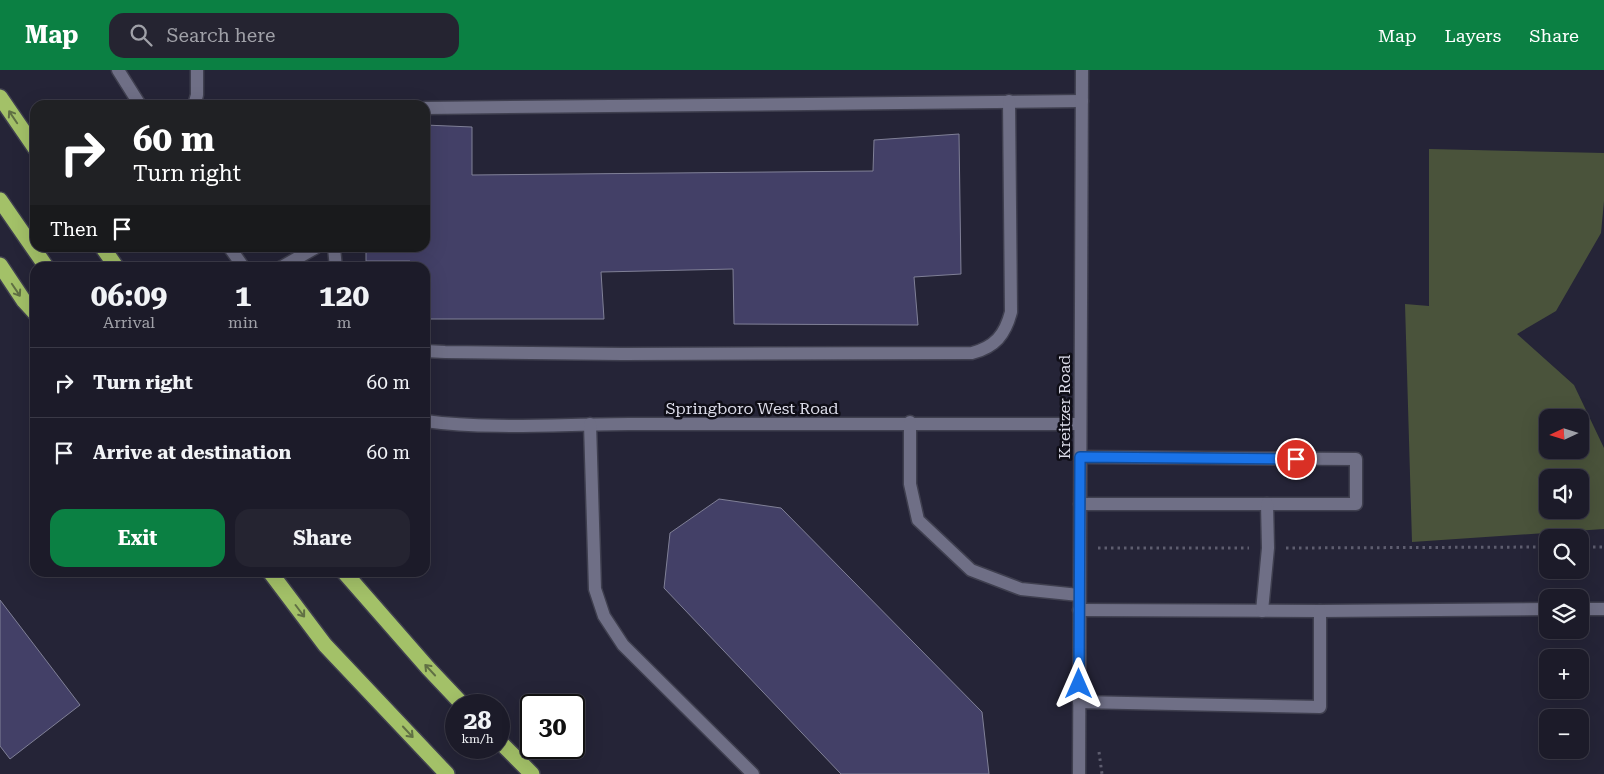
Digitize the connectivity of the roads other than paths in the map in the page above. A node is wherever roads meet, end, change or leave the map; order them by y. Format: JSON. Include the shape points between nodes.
{"nodes":[{"id":1,"x":118,"y":70,"type":"edge"},
{"id":2,"x":197,"y":70,"type":"edge"},
{"id":3,"x":1082,"y":70,"type":"edge"},
{"id":4,"x":0,"y":98,"type":"edge"},
{"id":5,"x":137,"y":100,"type":"edge"},
{"id":6,"x":196,"y":100,"type":"edge"},
{"id":7,"x":1009,"y":101,"type":"junction"},
{"id":8,"x":1082,"y":101,"type":"junction"},
{"id":9,"x":430,"y":108,"type":"edge"},
{"id":10,"x":30,"y":141,"type":"edge"},
{"id":11,"x":0,"y":200,"type":"edge"},
{"id":12,"x":30,"y":243,"type":"edge"},
{"id":13,"x":309,"y":252,"type":"edge"},
{"id":14,"x":291,"y":262,"type":"edge"},
{"id":15,"x":0,"y":265,"type":"edge"},
{"id":16,"x":30,"y":307,"type":"edge"},
{"id":17,"x":430,"y":351,"type":"edge"},
{"id":18,"x":910,"y":422,"type":"junction"},
{"id":19,"x":430,"y":423,"type":"edge"},
{"id":20,"x":590,"y":424,"type":"junction"},
{"id":21,"x":1080,"y":424,"type":"junction"},
{"id":22,"x":1080,"y":457,"type":"junction"},
{"id":23,"x":1080,"y":504,"type":"junction"},
{"id":24,"x":1267,"y":504,"type":"junction"},
{"id":25,"x":274,"y":577,"type":"edge"},
{"id":26,"x":348,"y":577,"type":"edge"},
{"id":27,"x":1079,"y":595,"type":"junction"},
{"id":28,"x":1539,"y":609,"type":"edge"},
{"id":29,"x":1589,"y":609,"type":"edge"},
{"id":30,"x":1604,"y":609,"type":"edge"},
{"id":31,"x":1079,"y":610,"type":"junction"},
{"id":32,"x":1262,"y":611,"type":"junction"},
{"id":33,"x":1320,"y":611,"type":"junction"},
{"id":34,"x":453,"y":694,"type":"edge"},
{"id":35,"x":1079,"y":702,"type":"junction"},
{"id":36,"x":510,"y":752,"type":"edge"},
{"id":37,"x":447,"y":774,"type":"edge"},
{"id":38,"x":532,"y":774,"type":"edge"},
{"id":39,"x":754,"y":774,"type":"edge"},
{"id":40,"x":1079,"y":774,"type":"edge"}],
"edges":[{"from":1,"to":5,"type":"street"},
{"from":2,"to":6,"type":"street"},
{"from":3,"to":8,"type":"street","name":"Kreitzer Road"},
{"from":10,"to":4,"type":"highway","one_way":true},
{"from":7,"to":8,"type":"street"},
{"from":7,"to":9,"type":"street"},
{"from":7,"to":17,"type":"street","via":[[1011,312],[1003,333],[985,349],[972,352],[622,354]]},
{"from":8,"to":21,"type":"street","name":"Kreitzer Road"},
{"from":11,"to":12,"type":"highway"},
{"from":13,"to":14,"type":"street"},
{"from":15,"to":16,"type":"highway","one_way":true},
{"from":18,"to":20,"type":"street","name":"Springboro West Road"},
{"from":18,"to":21,"type":"street","name":"Springboro West Road"},
{"from":18,"to":27,"type":"street","via":[[910,484],[918,520],[971,570],[1021,589]]},
{"from":19,"to":20,"type":"street","name":"Springboro West Road","via":[[458,426]]},
{"from":20,"to":39,"type":"street","via":[[595,589],[604,616],[623,645]]},
{"from":21,"to":22,"type":"street","name":"Kreitzer Road"},
{"from":22,"to":23,"type":"street","name":"Kreitzer Road"},
{"from":22,"to":24,"type":"street","via":[[1356,459],[1356,504]]},
{"from":23,"to":24,"type":"street"},
{"from":23,"to":27,"type":"street","name":"Kreitzer Road"},
{"from":24,"to":32,"type":"street","via":[[1268,548]]},
{"from":25,"to":37,"type":"highway","one_way":true,"via":[[325,645]]},
{"from":34,"to":26,"type":"highway","one_way":true},
{"from":27,"to":31,"type":"street","name":"Kreitzer Road"},
{"from":28,"to":33,"type":"street"},
{"from":29,"to":30,"type":"street"},
{"from":31,"to":32,"type":"street"},
{"from":31,"to":35,"type":"street","name":"Kreitzer Road"},
{"from":32,"to":33,"type":"street"},
{"from":33,"to":35,"type":"street","via":[[1320,707]]},
{"from":35,"to":40,"type":"street","name":"Kreitzer Road"},
{"from":36,"to":38,"type":"highway"}]}
